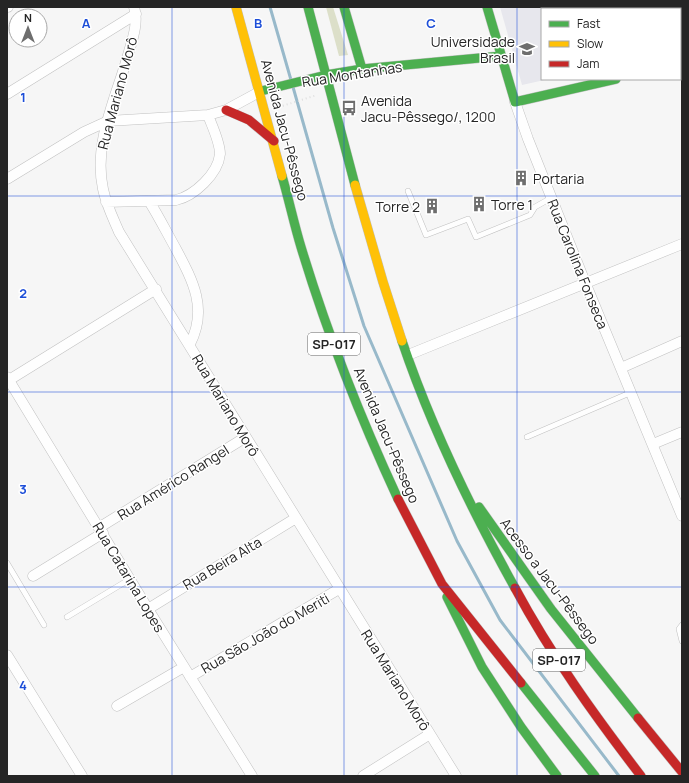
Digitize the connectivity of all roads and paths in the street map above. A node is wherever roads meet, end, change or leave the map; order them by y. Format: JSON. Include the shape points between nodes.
{"nodes":[{"id":1,"x":236,"y":7,"type":"edge"},
{"id":2,"x":308,"y":7,"type":"edge"},
{"id":3,"x":344,"y":7,"type":"edge"},
{"id":4,"x":487,"y":7,"type":"edge"},
{"id":5,"x":135,"y":11,"type":"edge"},
{"id":6,"x":501,"y":56,"type":"junction"},
{"id":7,"x":362,"y":69,"type":"junction"},
{"id":8,"x":326,"y":75,"type":"junction"},
{"id":9,"x":612,"y":80,"type":"edge"},
{"id":10,"x":265,"y":90,"type":"junction"},
{"id":11,"x":7,"y":94,"type":"edge"},
{"id":12,"x":319,"y":94,"type":"dead end"},
{"id":13,"x":515,"y":102,"type":"junction"},
{"id":14,"x":276,"y":108,"type":"dead end"},
{"id":15,"x":226,"y":110,"type":"junction"},
{"id":16,"x":208,"y":115,"type":"junction"},
{"id":17,"x":108,"y":121,"type":"junction"},
{"id":18,"x":274,"y":141,"type":"junction"},
{"id":19,"x":7,"y":179,"type":"edge"},
{"id":20,"x":408,"y":191,"type":"dead end"},
{"id":21,"x":551,"y":198,"type":"junction"},
{"id":22,"x":149,"y":201,"type":"junction"},
{"id":23,"x":106,"y":202,"type":"junction"},
{"id":24,"x":682,"y":244,"type":"edge"},
{"id":25,"x":585,"y":282,"type":"junction"},
{"id":26,"x":156,"y":289,"type":"junction"},
{"id":27,"x":682,"y":341,"type":"edge"},
{"id":28,"x":190,"y":344,"type":"junction"},
{"id":29,"x":408,"y":355,"type":"junction"},
{"id":30,"x":621,"y":368,"type":"junction"},
{"id":31,"x":8,"y":378,"type":"edge"},
{"id":32,"x":632,"y":392,"type":"junction"},
{"id":33,"x":682,"y":432,"type":"edge"},
{"id":34,"x":246,"y":437,"type":"junction"},
{"id":35,"x":527,"y":437,"type":"dead end"},
{"id":36,"x":653,"y":444,"type":"junction"},
{"id":37,"x":458,"y":476,"type":"junction"},
{"id":38,"x":682,"y":516,"type":"edge"},
{"id":39,"x":296,"y":518,"type":"junction"},
{"id":40,"x":101,"y":530,"type":"junction"},
{"id":41,"x":7,"y":563,"type":"edge"},
{"id":42,"x":34,"y":576,"type":"dead end"},
{"id":43,"x":130,"y":579,"type":"junction"},
{"id":44,"x":442,"y":584,"type":"junction"},
{"id":45,"x":339,"y":589,"type":"junction"},
{"id":46,"x":148,"y":609,"type":"junction"},
{"id":47,"x":67,"y":617,"type":"dead end"},
{"id":48,"x":44,"y":625,"type":"dead end"},
{"id":49,"x":682,"y":625,"type":"edge"},
{"id":50,"x":682,"y":641,"type":"edge"},
{"id":51,"x":7,"y":656,"type":"edge"},
{"id":52,"x":184,"y":668,"type":"junction"},
{"id":53,"x":190,"y":677,"type":"junction"},
{"id":54,"x":117,"y":706,"type":"dead end"},
{"id":55,"x":430,"y":734,"type":"junction"},
{"id":56,"x":682,"y":772,"type":"edge"},
{"id":57,"x":82,"y":776,"type":"edge"},
{"id":58,"x":252,"y":776,"type":"edge"},
{"id":59,"x":363,"y":776,"type":"edge"},
{"id":60,"x":456,"y":776,"type":"edge"},
{"id":61,"x":556,"y":776,"type":"edge"},
{"id":62,"x":595,"y":776,"type":"edge"},
{"id":63,"x":641,"y":776,"type":"edge"}],
"edges":[{"from":1,"to":10,"type":"main road","name":"Avenida Jacu-Pêssego","number":"SP-017"},
{"from":2,"to":8,"type":"main road","number":"SP-017"},
{"from":3,"to":7,"type":"main road"},
{"from":4,"to":6,"type":"main road","name":"Rua Carolina Fonseca"},
{"from":5,"to":11,"type":"street"},
{"from":5,"to":17,"type":"street","name":"Rua Mariano Morô","via":[[132,40]]},
{"from":6,"to":7,"type":"main road","name":"Rua Montanhas"},
{"from":6,"to":13,"type":"main road","name":"Rua Carolina Fonseca"},
{"from":7,"to":8,"type":"main road","name":"Rua Montanhas"},
{"from":8,"to":10,"type":"main road","name":"Rua Montanhas"},
{"from":8,"to":29,"type":"main road","number":"SP-017","via":[[383,283]]},
{"from":9,"to":13,"type":"main road"},
{"from":10,"to":15,"type":"street","name":"Rua Montanhas"},
{"from":10,"to":18,"type":"main road","name":"Avenida Jacu-Pêssego","number":"SP-017"},
{"from":12,"to":14,"type":"path"},
{"from":13,"to":21,"type":"street","name":"Rua Carolina Fonseca"},
{"from":15,"to":16,"type":"street","name":"Rua Montanhas"},
{"from":15,"to":18,"type":"main road","via":[[249,120]]},
{"from":16,"to":17,"type":"street","name":"Rua Montanhas"},
{"from":16,"to":22,"type":"street","via":[[220,154],[207,180],[186,198]]},
{"from":17,"to":19,"type":"street","via":[[84,132]]},
{"from":17,"to":23,"type":"street","name":"Rua Mariano Morô","via":[[100,164]]},
{"from":18,"to":44,"type":"main road","name":"Avenida Jacu-Pêssego","number":"SP-017","via":[[304,258],[350,388],[423,550]]},
{"from":20,"to":21,"type":"lane","via":[[426,235],[468,219],[476,237],[530,215],[535,207]]},
{"from":21,"to":25,"type":"street","name":"Rua Carolina Fonseca"},
{"from":22,"to":23,"type":"street"},
{"from":22,"to":28,"type":"street","via":[[190,275],[196,292],[196,327]]},
{"from":23,"to":26,"type":"street","name":"Rua Mariano Morô","via":[[119,232]]},
{"from":24,"to":25,"type":"street"},
{"from":25,"to":29,"type":"street"},
{"from":25,"to":30,"type":"street","name":"Rua Carolina Fonseca"},
{"from":26,"to":28,"type":"street","name":"Rua Mariano Morô"},
{"from":26,"to":31,"type":"street"},
{"from":27,"to":30,"type":"street"},
{"from":28,"to":34,"type":"street","name":"Rua Mariano Morô"},
{"from":29,"to":37,"type":"main road","number":"SP-017","via":[[431,416]]},
{"from":30,"to":32,"type":"street","name":"Rua Carolina Fonseca"},
{"from":31,"to":40,"type":"street","name":"Rua Catarina Lopes"},
{"from":32,"to":35,"type":"lane"},
{"from":32,"to":36,"type":"street","name":"Rua Carolina Fonseca"},
{"from":33,"to":36,"type":"street"},
{"from":34,"to":39,"type":"street","name":"Rua Mariano Morô"},
{"from":34,"to":40,"type":"street","name":"Rua Américo Rangel"},
{"from":36,"to":38,"type":"street","name":"Rua Carolina Fonseca"},
{"from":37,"to":56,"type":"main road","name":"Acesso a Jacu-Pêssego","via":[[551,609]]},
{"from":37,"to":63,"type":"main road","number":"SP-017","via":[[487,538],[559,662]]},
{"from":39,"to":45,"type":"street","name":"Rua Mariano Morô"},
{"from":39,"to":46,"type":"street","name":"Rua Beira Alta"},
{"from":40,"to":42,"type":"street","name":"Rua Américo Rangel"},
{"from":40,"to":43,"type":"street","name":"Rua Catarina Lopes"},
{"from":41,"to":48,"type":"lane"},
{"from":43,"to":46,"type":"street","name":"Rua Catarina Lopes"},
{"from":43,"to":47,"type":"lane"},
{"from":44,"to":61,"type":"main road","name":"Avenida Jacu-Pêssego","via":[[482,667]]},
{"from":44,"to":62,"type":"main road","number":"SP-017"},
{"from":45,"to":53,"type":"street","name":"Rua São João do Meriti"},
{"from":45,"to":55,"type":"street","name":"Rua Mariano Morô"},
{"from":46,"to":52,"type":"street","name":"Rua Catarina Lopes"},
{"from":49,"to":50,"type":"lane","via":[[679,628]]},
{"from":51,"to":57,"type":"street"},
{"from":52,"to":53,"type":"street","name":"Rua Catarina Lopes"},
{"from":52,"to":54,"type":"street"},
{"from":53,"to":58,"type":"street","name":"Rua Catarina Lopes"},
{"from":55,"to":59,"type":"street"},
{"from":55,"to":60,"type":"street","name":"Rua Mariano Morô"}]}
